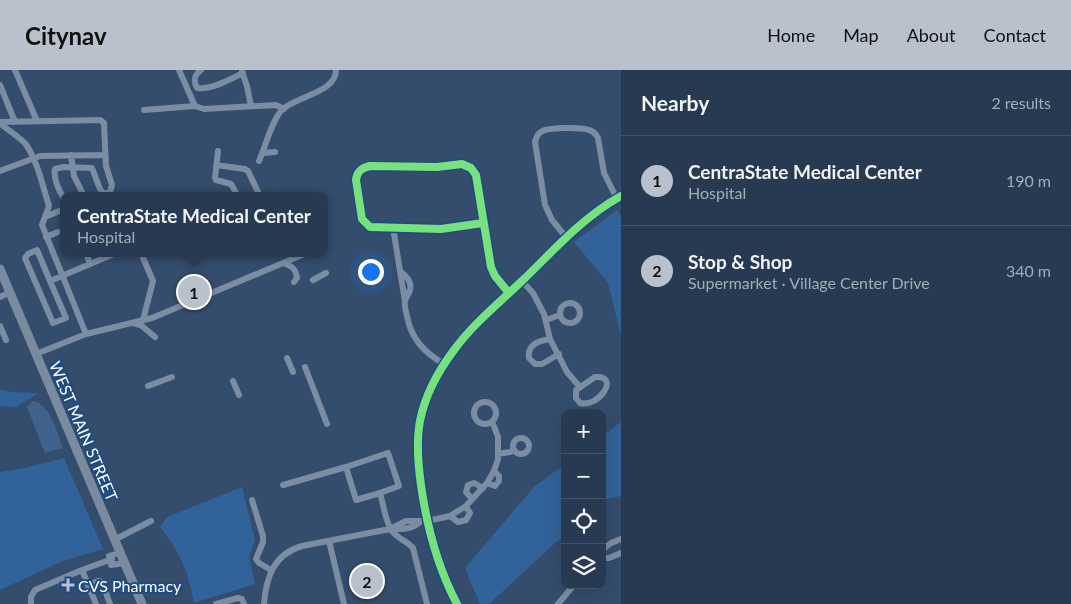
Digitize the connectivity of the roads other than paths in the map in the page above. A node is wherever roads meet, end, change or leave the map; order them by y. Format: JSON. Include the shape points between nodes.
{"nodes":[{"id":1,"x":15,"y":70,"type":"edge"},
{"id":2,"x":179,"y":70,"type":"edge"},
{"id":3,"x":201,"y":70,"type":"edge"},
{"id":4,"x":336,"y":70,"type":"edge"},
{"id":5,"x":242,"y":72,"type":"edge"},
{"id":6,"x":0,"y":85,"type":"edge"},
{"id":7,"x":194,"y":106,"type":"junction"},
{"id":8,"x":251,"y":106,"type":"junction"},
{"id":9,"x":284,"y":109,"type":"junction"},
{"id":10,"x":144,"y":110,"type":"dead end"},
{"id":11,"x":37,"y":121,"type":"junction"},
{"id":12,"x":0,"y":122,"type":"edge"},
{"id":13,"x":15,"y":122,"type":"junction"},
{"id":14,"x":218,"y":151,"type":"dead end"},
{"id":15,"x":275,"y":152,"type":"dead end"},
{"id":16,"x":263,"y":153,"type":"junction"},
{"id":17,"x":105,"y":154,"type":"junction"},
{"id":18,"x":71,"y":155,"type":"junction"},
{"id":19,"x":33,"y":158,"type":"junction"},
{"id":20,"x":259,"y":161,"type":"dead end"},
{"id":21,"x":216,"y":165,"type":"junction"},
{"id":22,"x":106,"y":166,"type":"junction"},
{"id":23,"x":72,"y":168,"type":"junction"},
{"id":24,"x":92,"y":168,"type":"junction"},
{"id":25,"x":0,"y":171,"type":"edge"},
{"id":26,"x":60,"y":192,"type":"edge"},
{"id":27,"x":81,"y":192,"type":"edge"},
{"id":28,"x":100,"y":192,"type":"edge"},
{"id":29,"x":110,"y":192,"type":"edge"},
{"id":30,"x":236,"y":192,"type":"edge"},
{"id":31,"x":258,"y":192,"type":"edge"},
{"id":32,"x":619,"y":197,"type":"edge"},
{"id":33,"x":60,"y":211,"type":"edge"},
{"id":34,"x":45,"y":217,"type":"junction"},
{"id":35,"x":483,"y":223,"type":"junction"},
{"id":36,"x":393,"y":227,"type":"junction"},
{"id":37,"x":58,"y":232,"type":"dead end"},
{"id":38,"x":46,"y":237,"type":"junction"},
{"id":39,"x":566,"y":237,"type":"junction"},
{"id":40,"x":87,"y":257,"type":"edge"},
{"id":41,"x":106,"y":257,"type":"edge"},
{"id":42,"x":143,"y":257,"type":"edge"},
{"id":43,"x":297,"y":257,"type":"edge"},
{"id":44,"x":283,"y":263,"type":"junction"},
{"id":45,"x":90,"y":264,"type":"junction"},
{"id":46,"x":0,"y":269,"type":"edge"},
{"id":47,"x":326,"y":273,"type":"dead end"},
{"id":48,"x":62,"y":276,"type":"junction"},
{"id":49,"x":313,"y":280,"type":"dead end"},
{"id":50,"x":50,"y":281,"type":"junction"},
{"id":51,"x":522,"y":281,"type":"junction"},
{"id":52,"x":294,"y":282,"type":"dead end"},
{"id":53,"x":10,"y":292,"type":"junction"},
{"id":54,"x":509,"y":293,"type":"junction"},
{"id":55,"x":0,"y":297,"type":"edge"},
{"id":56,"x":560,"y":315,"type":"dead end"},
{"id":57,"x":143,"y":320,"type":"junction"},
{"id":58,"x":546,"y":320,"type":"junction"},
{"id":59,"x":130,"y":323,"type":"junction"},
{"id":60,"x":0,"y":326,"type":"edge"},
{"id":61,"x":86,"y":334,"type":"junction"},
{"id":62,"x":155,"y":337,"type":"dead end"},
{"id":63,"x":550,"y":339,"type":"junction"},
{"id":64,"x":6,"y":340,"type":"dead end"},
{"id":65,"x":36,"y":354,"type":"junction"},
{"id":66,"x":559,"y":354,"type":"junction"},
{"id":67,"x":288,"y":358,"type":"dead end"},
{"id":68,"x":444,"y":364,"type":"junction"},
{"id":69,"x":305,"y":367,"type":"dead end"},
{"id":70,"x":293,"y":372,"type":"dead end"},
{"id":71,"x":172,"y":377,"type":"dead end"},
{"id":72,"x":233,"y":381,"type":"dead end"},
{"id":73,"x":148,"y":386,"type":"dead end"},
{"id":74,"x":579,"y":386,"type":"junction"},
{"id":75,"x":239,"y":395,"type":"dead end"},
{"id":76,"x":492,"y":421,"type":"dead end"},
{"id":77,"x":327,"y":424,"type":"dead end"},
{"id":78,"x":514,"y":450,"type":"dead end"},
{"id":79,"x":498,"y":454,"type":"junction"},
{"id":80,"x":346,"y":467,"type":"junction"},
{"id":81,"x":284,"y":485,"type":"dead end"},
{"id":82,"x":485,"y":486,"type":"junction"},
{"id":83,"x":380,"y":493,"type":"junction"},
{"id":84,"x":252,"y":500,"type":"dead end"},
{"id":85,"x":472,"y":500,"type":"junction"},
{"id":86,"x":466,"y":506,"type":"junction"},
{"id":87,"x":450,"y":516,"type":"junction"},
{"id":88,"x":151,"y":521,"type":"dead end"},
{"id":89,"x":423,"y":522,"type":"junction"},
{"id":90,"x":390,"y":529,"type":"junction"},
{"id":91,"x":619,"y":539,"type":"edge"},
{"id":92,"x":114,"y":540,"type":"junction"},
{"id":93,"x":329,"y":541,"type":"junction"},
{"id":94,"x":606,"y":547,"type":"edge"},
{"id":95,"x":621,"y":548,"type":"edge"},
{"id":96,"x":119,"y":552,"type":"junction"},
{"id":97,"x":621,"y":552,"type":"edge"},
{"id":98,"x":606,"y":558,"type":"edge"},
{"id":99,"x":112,"y":560,"type":"junction"},
{"id":100,"x":124,"y":563,"type":"junction"},
{"id":101,"x":82,"y":570,"type":"junction"},
{"id":102,"x":271,"y":570,"type":"junction"},
{"id":103,"x":88,"y":584,"type":"junction"},
{"id":104,"x":571,"y":589,"type":"edge"},
{"id":105,"x":565,"y":596,"type":"junction"},
{"id":106,"x":31,"y":604,"type":"edge"},
{"id":107,"x":96,"y":604,"type":"edge"},
{"id":108,"x":110,"y":604,"type":"edge"},
{"id":109,"x":142,"y":604,"type":"edge"},
{"id":110,"x":216,"y":604,"type":"edge"},
{"id":111,"x":244,"y":604,"type":"edge"},
{"id":112,"x":264,"y":604,"type":"edge"},
{"id":113,"x":344,"y":604,"type":"edge"},
{"id":114,"x":427,"y":604,"type":"edge"},
{"id":115,"x":457,"y":604,"type":"edge"},
{"id":116,"x":558,"y":604,"type":"edge"},
{"id":117,"x":568,"y":604,"type":"edge"}],
"edges":[{"from":1,"to":11,"type":"street"},
{"from":2,"to":7,"type":"street"},
{"from":3,"to":5,"type":"street","via":[[194,83],[202,89],[221,84]]},
{"from":4,"to":9,"type":"street","via":[[333,82]]},
{"from":5,"to":8,"type":"street"},
{"from":6,"to":13,"type":"street"},
{"from":7,"to":8,"type":"street","via":[[204,109]]},
{"from":7,"to":10,"type":"street"},
{"from":8,"to":9,"type":"street","via":[[276,105]]},
{"from":9,"to":16,"type":"street","via":[[271,130]]},
{"from":11,"to":13,"type":"street"},
{"from":11,"to":17,"type":"street","via":[[100,120],[104,123]]},
{"from":12,"to":13,"type":"street"},
{"from":12,"to":19,"type":"street","via":[[26,144]]},
{"from":14,"to":21,"type":"street"},
{"from":15,"to":16,"type":"street"},
{"from":16,"to":20,"type":"street"},
{"from":17,"to":18,"type":"street"},
{"from":17,"to":22,"type":"street"},
{"from":18,"to":19,"type":"street"},
{"from":18,"to":23,"type":"street"},
{"from":19,"to":25,"type":"street"},
{"from":19,"to":34,"type":"street","via":[[50,206]]},
{"from":21,"to":30,"type":"street","via":[[216,180],[231,184]]},
{"from":21,"to":31,"type":"street","via":[[248,171]]},
{"from":22,"to":24,"type":"street"},
{"from":22,"to":29,"type":"street"},
{"from":23,"to":24,"type":"street"},
{"from":23,"to":26,"type":"street","via":[[56,169],[54,173]]},
{"from":23,"to":27,"type":"street"},
{"from":24,"to":28,"type":"street"},
{"from":32,"to":39,"type":"street"},
{"from":32,"to":39,"type":"street","via":[[604,173],[595,134],[588,129],[549,129],[538,134],[535,142],[545,205]]},
{"from":33,"to":34,"type":"street"},
{"from":34,"to":38,"type":"street","via":[[42,226]]},
{"from":35,"to":36,"type":"street","via":[[441,229]]},
{"from":35,"to":36,"type":"street","via":[[476,175],[467,165],[364,167],[356,180],[364,222],[373,228]]},
{"from":35,"to":54,"type":"street","via":[[491,267]]},
{"from":36,"to":68,"type":"street","via":[[400,271],[408,277],[410,286],[405,301],[408,322],[416,339],[430,355]]},
{"from":37,"to":38,"type":"street"},
{"from":38,"to":48,"type":"street"},
{"from":39,"to":51,"type":"street"},
{"from":40,"to":45,"type":"street"},
{"from":41,"to":45,"type":"street"},
{"from":42,"to":57,"type":"street","via":[[153,281]]},
{"from":43,"to":44,"type":"street"},
{"from":44,"to":52,"type":"street","via":[[296,271]]},
{"from":44,"to":57,"type":"street"},
{"from":45,"to":48,"type":"street"},
{"from":46,"to":53,"type":"main road","name":"WEST MAIN STREET"},
{"from":47,"to":49,"type":"street"},
{"from":48,"to":50,"type":"street"},
{"from":48,"to":61,"type":"street"},
{"from":50,"to":50,"type":"street","via":[[66,318],[53,323],[25,258],[28,254],[37,250]]},
{"from":51,"to":54,"type":"street"},
{"from":51,"to":58,"type":"street","via":[[533,293]]},
{"from":53,"to":55,"type":"street"},
{"from":53,"to":65,"type":"main road","name":"WEST MAIN STREET"},
{"from":54,"to":68,"type":"street","via":[[460,342]]},
{"from":56,"to":58,"type":"street"},
{"from":57,"to":59,"type":"street"},
{"from":58,"to":63,"type":"street"},
{"from":59,"to":61,"type":"street"},
{"from":59,"to":62,"type":"street","via":[[142,326]]},
{"from":60,"to":64,"type":"street"},
{"from":61,"to":65,"type":"street"},
{"from":63,"to":66,"type":"street"},
{"from":63,"to":66,"type":"street","via":[[533,344],[529,358],[535,364],[542,364]]},
{"from":65,"to":92,"type":"main road","name":"WEST MAIN STREET"},
{"from":66,"to":74,"type":"street"},
{"from":67,"to":70,"type":"street"},
{"from":68,"to":89,"type":"street","via":[[429,394],[418,431]]},
{"from":69,"to":77,"type":"street"},
{"from":71,"to":73,"type":"street"},
{"from":72,"to":75,"type":"street"},
{"from":74,"to":74,"type":"street","via":[[599,377],[608,387],[603,394],[584,404],[575,395]]},
{"from":76,"to":79,"type":"street","via":[[498,437]]},
{"from":78,"to":79,"type":"street"},
{"from":79,"to":82,"type":"street","via":[[494,471],[499,476],[498,484]]},
{"from":80,"to":81,"type":"street"},
{"from":80,"to":83,"type":"street","via":[[356,500]]},
{"from":80,"to":83,"type":"street","via":[[388,453],[399,486]]},
{"from":82,"to":85,"type":"street"},
{"from":82,"to":85,"type":"street","via":[[468,485],[466,492]]},
{"from":83,"to":90,"type":"street"},
{"from":84,"to":102,"type":"street","via":[[263,536],[256,559]]},
{"from":85,"to":86,"type":"street"},
{"from":86,"to":87,"type":"street"},
{"from":86,"to":87,"type":"street","via":[[470,513],[466,520],[458,522]]},
{"from":87,"to":89,"type":"street"},
{"from":88,"to":92,"type":"street"},
{"from":89,"to":90,"type":"street","via":[[401,522]]},
{"from":89,"to":115,"type":"street"},
{"from":90,"to":93,"type":"street"},
{"from":90,"to":114,"type":"street","via":[[413,548]]},
{"from":91,"to":94,"type":"street"},
{"from":91,"to":95,"type":"street"},
{"from":92,"to":96,"type":"main road","name":"WEST MAIN STREET"},
{"from":93,"to":102,"type":"street","via":[[291,550]]},
{"from":93,"to":113,"type":"street"},
{"from":96,"to":99,"type":"street","via":[[109,556]]},
{"from":96,"to":100,"type":"main road","name":"WEST MAIN STREET"},
{"from":97,"to":98,"type":"street"},
{"from":99,"to":100,"type":"street","via":[[111,565]]},
{"from":99,"to":101,"type":"street"},
{"from":100,"to":109,"type":"main road","name":"WEST MAIN STREET"},
{"from":101,"to":103,"type":"street"},
{"from":101,"to":106,"type":"street","via":[[34,590]]},
{"from":102,"to":112,"type":"street"},
{"from":103,"to":107,"type":"street"},
{"from":103,"to":108,"type":"street","via":[[102,582]]},
{"from":104,"to":105,"type":"street"},
{"from":105,"to":116,"type":"street"},
{"from":105,"to":117,"type":"street"},
{"from":110,"to":111,"type":"street","via":[[238,598]]}]}
